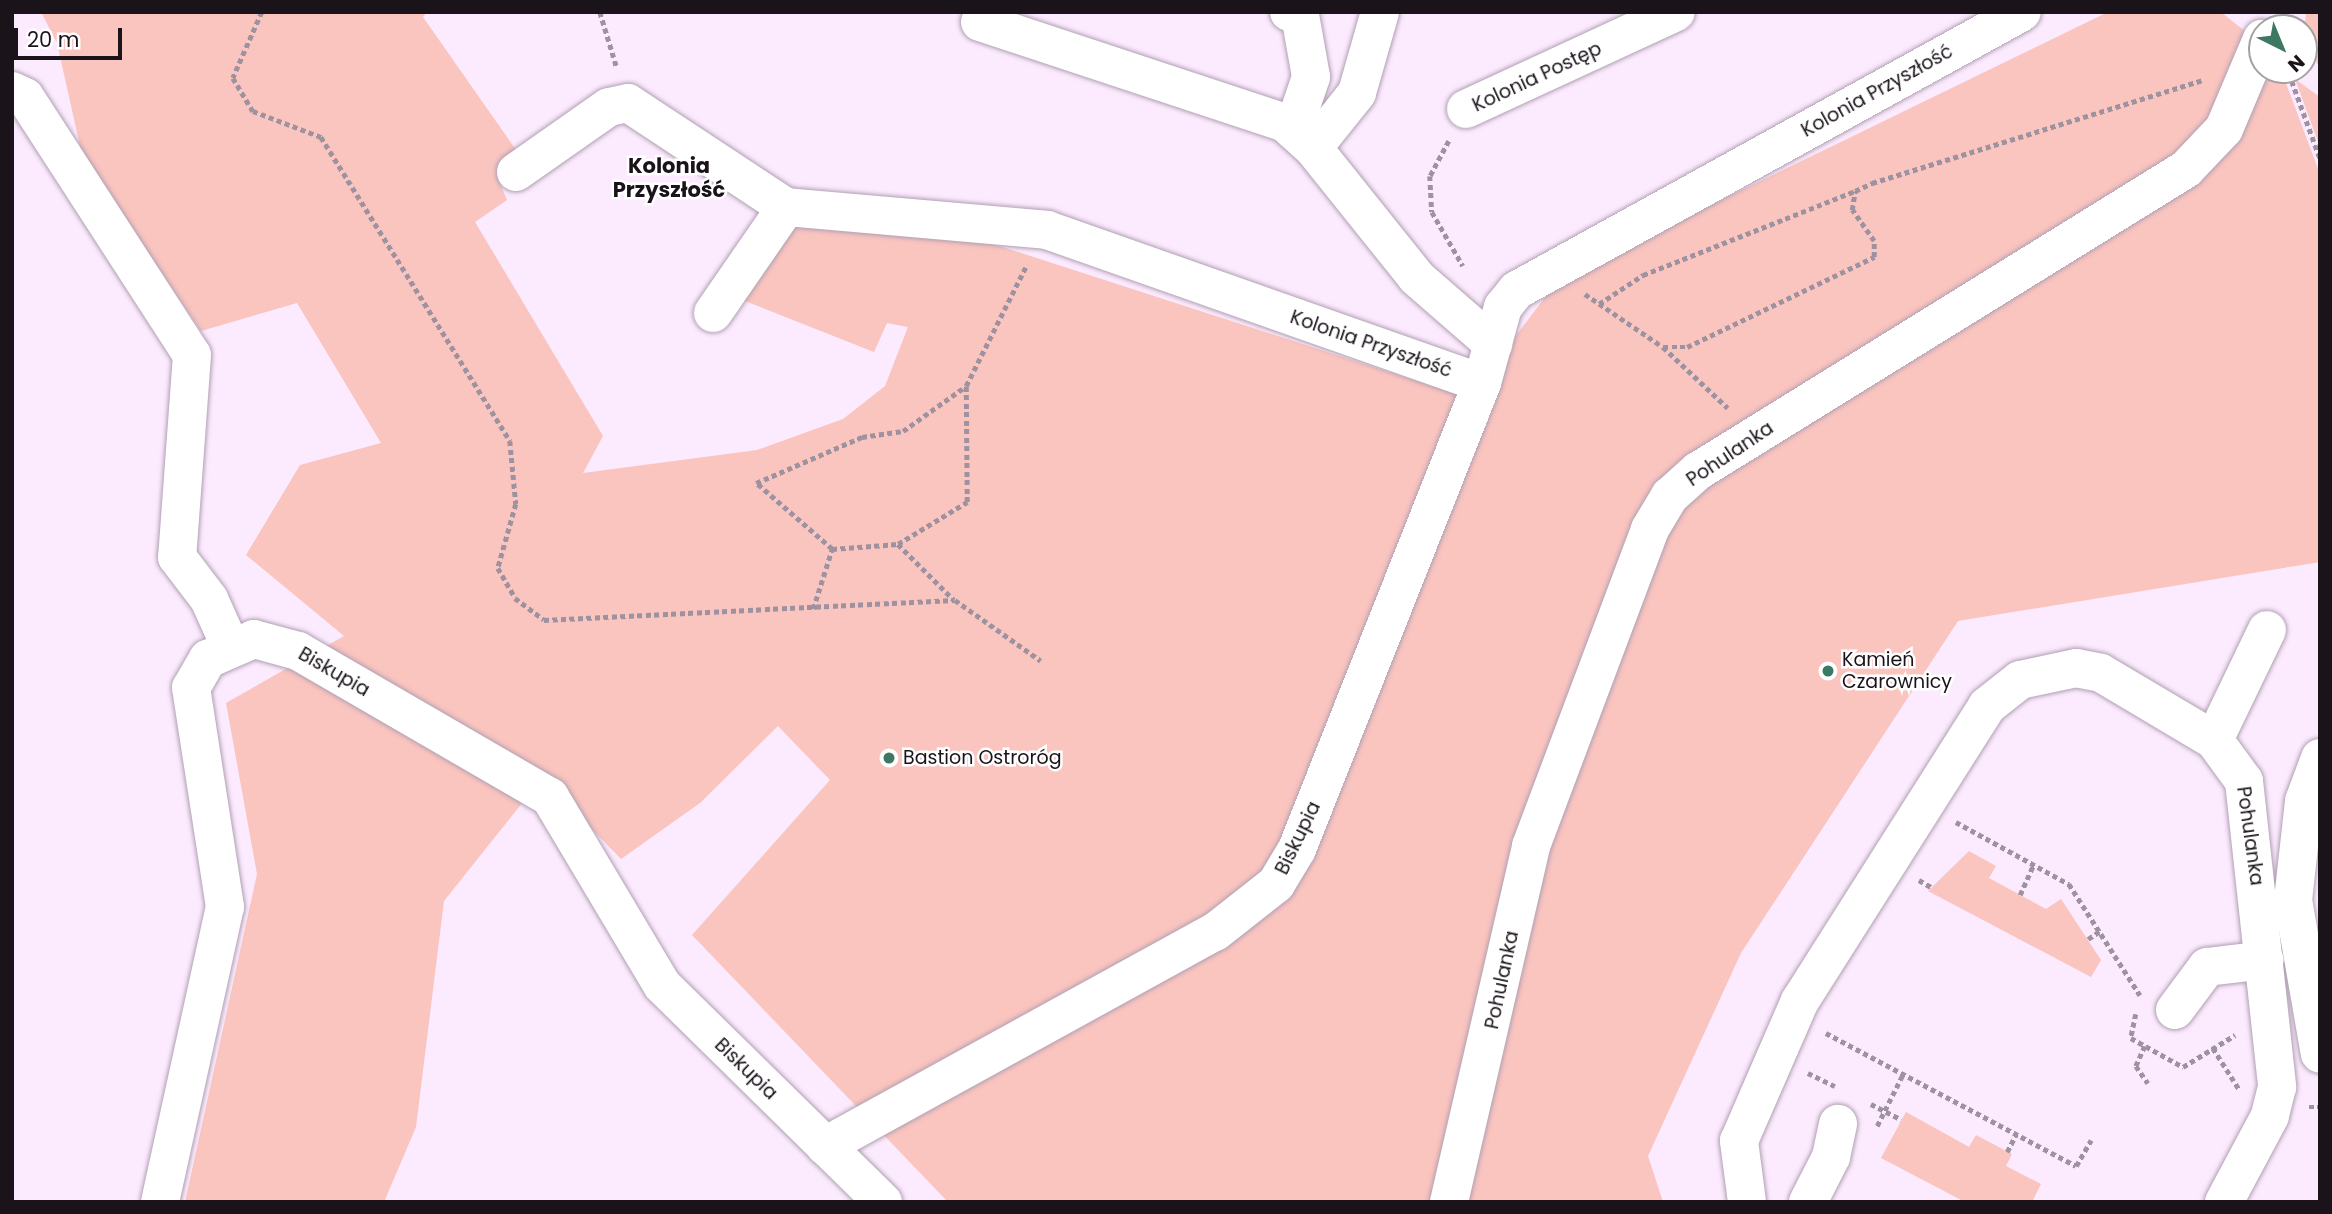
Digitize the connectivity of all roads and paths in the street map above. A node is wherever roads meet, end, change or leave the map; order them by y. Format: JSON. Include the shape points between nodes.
{"nodes":[{"id":1,"x":262,"y":12,"type":"edge"},
{"id":2,"x":600,"y":12,"type":"edge"},
{"id":3,"x":1289,"y":12,"type":"edge"},
{"id":4,"x":1380,"y":12,"type":"edge"},
{"id":5,"x":1676,"y":12,"type":"edge"},
{"id":6,"x":2022,"y":12,"type":"edge"},
{"id":7,"x":981,"y":22,"type":"dead end"},
{"id":8,"x":1628,"y":22,"type":"edge"},
{"id":9,"x":2248,"y":72,"type":"edge"},
{"id":10,"x":2211,"y":74,"type":"dead end"},
{"id":11,"x":2293,"y":84,"type":"edge"},
{"id":12,"x":12,"y":91,"type":"edge"},
{"id":13,"x":628,"y":103,"type":"junction"},
{"id":14,"x":1466,"y":109,"type":"joint"},
{"id":15,"x":1303,"y":139,"type":"junction"},
{"id":16,"x":2320,"y":158,"type":"edge"},
{"id":17,"x":516,"y":172,"type":"dead end"},
{"id":18,"x":1855,"y":191,"type":"junction"},
{"id":19,"x":786,"y":207,"type":"junction"},
{"id":20,"x":1047,"y":230,"type":"junction"},
{"id":21,"x":1554,"y":267,"type":"junction"},
{"id":22,"x":1599,"y":304,"type":"junction"},
{"id":23,"x":1503,"y":307,"type":"junction"},
{"id":24,"x":713,"y":313,"type":"dead end"},
{"id":25,"x":1493,"y":344,"type":"junction"},
{"id":26,"x":1662,"y":347,"type":"junction"},
{"id":27,"x":1482,"y":383,"type":"junction"},
{"id":28,"x":966,"y":386,"type":"junction"},
{"id":29,"x":1756,"y":436,"type":"junction"},
{"id":30,"x":898,"y":544,"type":"junction"},
{"id":31,"x":832,"y":549,"type":"junction"},
{"id":32,"x":955,"y":600,"type":"junction"},
{"id":33,"x":813,"y":609,"type":"junction"},
{"id":34,"x":2267,"y":630,"type":"dead end"},
{"id":35,"x":230,"y":646,"type":"junction"},
{"id":36,"x":1041,"y":661,"type":"dead end"},
{"id":37,"x":2214,"y":740,"type":"junction"},
{"id":38,"x":2320,"y":758,"type":"edge"},
{"id":39,"x":1952,"y":820,"type":"dead end"},
{"id":40,"x":2034,"y":864,"type":"junction"},
{"id":41,"x":2020,"y":895,"type":"dead end"},
{"id":42,"x":2099,"y":932,"type":"junction"},
{"id":43,"x":2088,"y":939,"type":"dead end"},
{"id":44,"x":2265,"y":960,"type":"junction"},
{"id":45,"x":2175,"y":1010,"type":"dead end"},
{"id":46,"x":1823,"y":1031,"type":"dead end"},
{"id":47,"x":2241,"y":1031,"type":"dead end"},
{"id":48,"x":2145,"y":1045,"type":"junction"},
{"id":49,"x":2213,"y":1048,"type":"junction"},
{"id":50,"x":2320,"y":1054,"type":"edge"},
{"id":51,"x":2148,"y":1083,"type":"dead end"},
{"id":52,"x":2244,"y":1098,"type":"dead end"},
{"id":53,"x":1838,"y":1124,"type":"dead end"},
{"id":54,"x":2016,"y":1134,"type":"junction"},
{"id":55,"x":2091,"y":1140,"type":"dead end"},
{"id":56,"x":825,"y":1146,"type":"junction"},
{"id":57,"x":2007,"y":1152,"type":"dead end"},
{"id":58,"x":160,"y":1202,"type":"edge"},
{"id":59,"x":883,"y":1202,"type":"edge"},
{"id":60,"x":1448,"y":1202,"type":"edge"},
{"id":61,"x":1747,"y":1202,"type":"edge"},
{"id":62,"x":1808,"y":1202,"type":"edge"},
{"id":63,"x":2224,"y":1202,"type":"edge"}],
"edges":[{"from":1,"to":33,"type":"path","via":[[233,78],[253,111],[321,137],[510,441],[516,504],[498,568],[515,598],[544,620]]},
{"from":2,"to":13,"type":"path"},
{"from":3,"to":15,"type":"street","via":[[1300,15],[1311,77]]},
{"from":4,"to":15,"type":"street","via":[[1357,93]]},
{"from":5,"to":8,"type":"street","name":"Kolonia Postęp"},
{"from":6,"to":21,"type":"street","name":"Kolonia Przyszłość"},
{"from":7,"to":15,"type":"street"},
{"from":8,"to":14,"type":"street","name":"Kolonia Postęp"},
{"from":9,"to":29,"type":"street","name":"Pohulanka","via":[[2224,129],[2186,169]]},
{"from":10,"to":18,"type":"path","via":[[2191,87]]},
{"from":11,"to":16,"type":"path"},
{"from":12,"to":35,"type":"street","via":[[25,97],[192,355],[177,557],[209,598]]},
{"from":13,"to":17,"type":"street","via":[[609,107]]},
{"from":13,"to":19,"type":"street","name":"Kolonia Przyszłość"},
{"from":14,"to":23,"type":"path","name":"Kolonia Postęp","via":[[1430,176],[1432,212],[1470,280]]},
{"from":15,"to":25,"type":"street","via":[[1417,278]]},
{"from":18,"to":22,"type":"path","via":[[1643,275]]},
{"from":18,"to":26,"type":"path","via":[[1852,210],[1874,241],[1874,257],[1687,346]]},
{"from":19,"to":20,"type":"street","name":"Kolonia Przyszłość"},
{"from":19,"to":24,"type":"street"},
{"from":20,"to":27,"type":"street","name":"Kolonia Przyszłość"},
{"from":20,"to":28,"type":"path"},
{"from":21,"to":22,"type":"path"},
{"from":21,"to":23,"type":"street","name":"Kolonia Przyszłość","via":[[1517,290]]},
{"from":22,"to":26,"type":"path"},
{"from":23,"to":25,"type":"street"},
{"from":25,"to":27,"type":"street"},
{"from":26,"to":29,"type":"path"},
{"from":27,"to":56,"type":"street","name":"Biskupia","via":[[1297,849],[1276,884],[1215,932]]},
{"from":28,"to":30,"type":"path","via":[[967,502]]},
{"from":28,"to":31,"type":"path","via":[[903,431],[862,437],[756,482]]},
{"from":29,"to":60,"type":"street","name":"Pohulanka","via":[[1680,488],[1650,529],[1531,846]]},
{"from":30,"to":31,"type":"path"},
{"from":30,"to":32,"type":"path"},
{"from":31,"to":33,"type":"path"},
{"from":32,"to":33,"type":"path"},
{"from":32,"to":36,"type":"path"},
{"from":34,"to":37,"type":"street"},
{"from":35,"to":56,"type":"street","name":"Biskupia","via":[[274,639],[298,650],[550,797],[662,985]]},
{"from":35,"to":58,"type":"street","name":"Biskupia","via":[[208,659],[191,688],[225,907]]},
{"from":37,"to":44,"type":"street","name":"Pohulanka","via":[[2244,781]]},
{"from":37,"to":61,"type":"street","name":"Pohulanka","via":[[2101,673],[2076,668],[2021,680],[1987,706],[1800,1001],[1740,1141]]},
{"from":38,"to":50,"type":"street","via":[[2304,801],[2293,900]]},
{"from":39,"to":40,"type":"path"},
{"from":40,"to":41,"type":"path"},
{"from":40,"to":42,"type":"path","via":[[2069,884]]},
{"from":42,"to":43,"type":"path"},
{"from":42,"to":48,"type":"path","via":[[2140,995],[2131,1038]]},
{"from":44,"to":45,"type":"street","via":[[2207,967]]},
{"from":44,"to":63,"type":"street","name":"Pohulanka","via":[[2275,1102]]},
{"from":46,"to":54,"type":"path"},
{"from":47,"to":49,"type":"path"},
{"from":48,"to":49,"type":"path","via":[[2183,1067]]},
{"from":48,"to":51,"type":"path","via":[[2136,1066]]},
{"from":49,"to":52,"type":"path"},
{"from":53,"to":62,"type":"street","via":[[1831,1157]]},
{"from":54,"to":55,"type":"path","via":[[2077,1166]]},
{"from":54,"to":57,"type":"path"},
{"from":56,"to":59,"type":"street","name":"Biskupia"}]}
